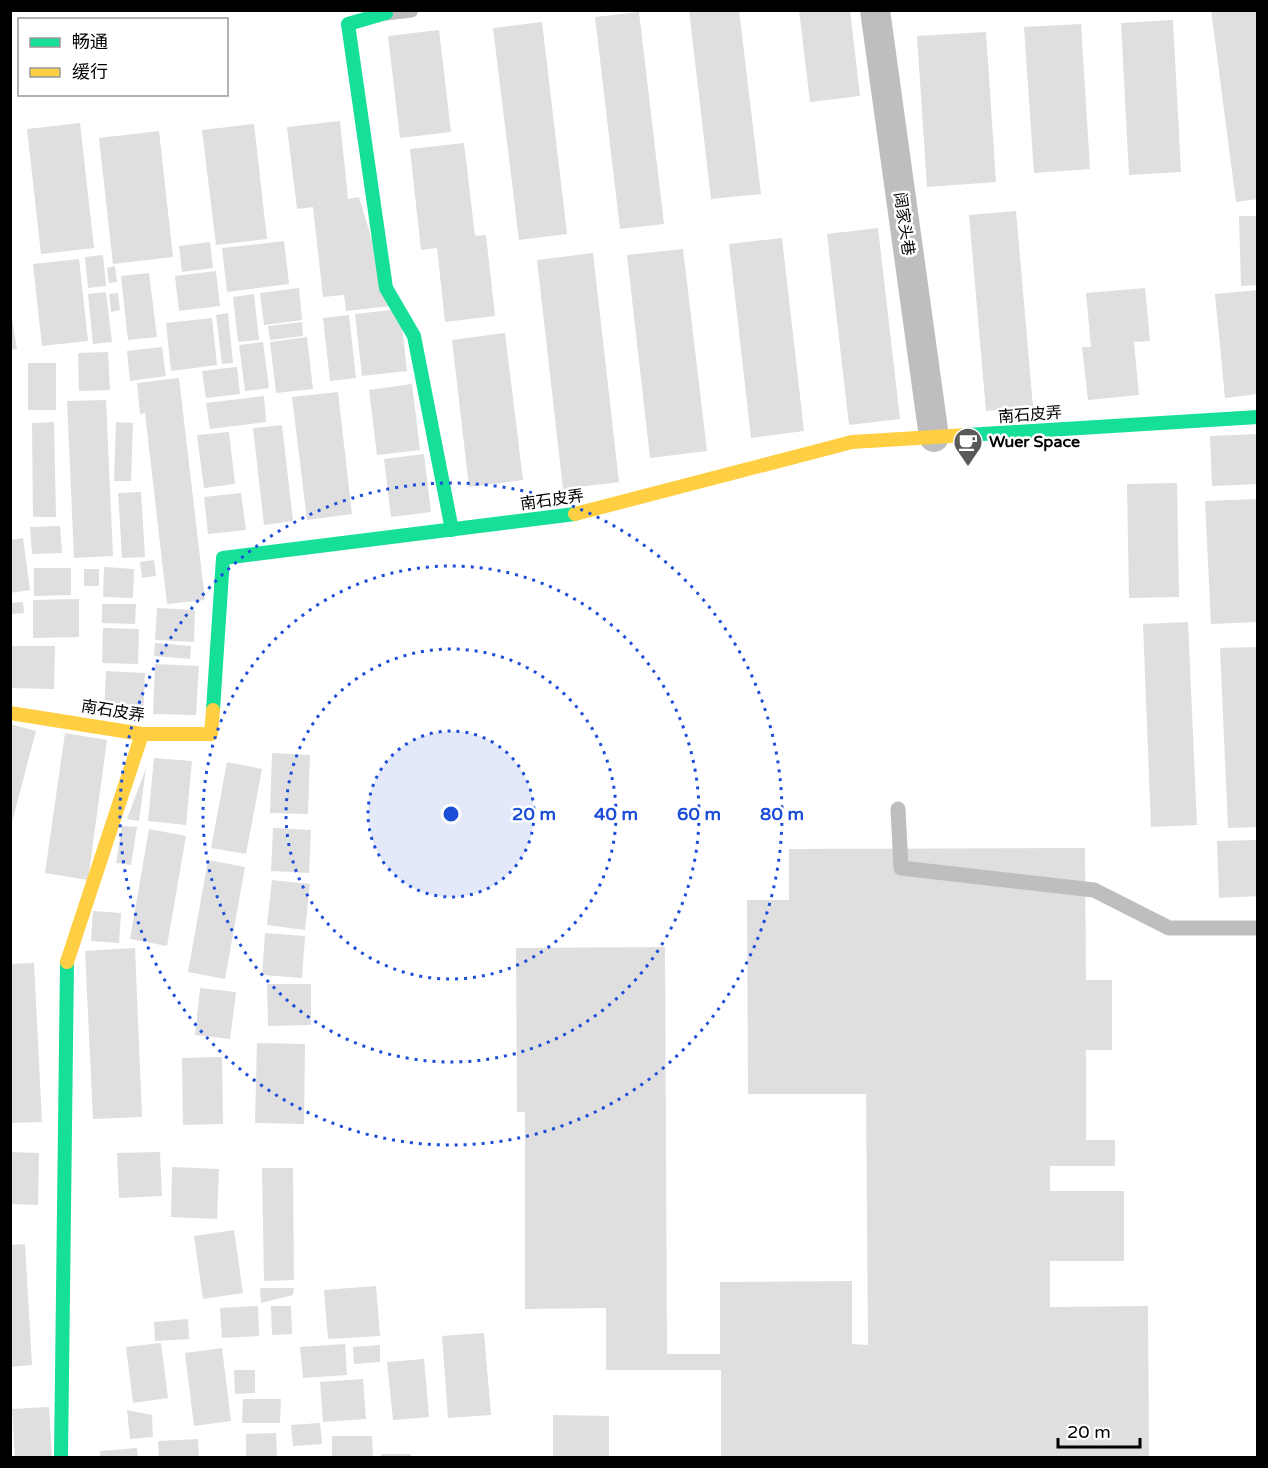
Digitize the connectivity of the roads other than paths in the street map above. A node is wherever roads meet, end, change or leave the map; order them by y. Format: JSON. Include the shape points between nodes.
{"nodes":[{"id":1,"x":411,"y":10,"type":"edge"},
{"id":2,"x":875,"y":10,"type":"edge"},
{"id":3,"x":386,"y":12,"type":"edge"},
{"id":4,"x":1257,"y":417,"type":"edge"},
{"id":5,"x":934,"y":437,"type":"junction"},
{"id":6,"x":452,"y":530,"type":"junction"},
{"id":7,"x":10,"y":712,"type":"edge"},
{"id":8,"x":142,"y":734,"type":"junction"},
{"id":9,"x":898,"y":809,"type":"dead end"},
{"id":10,"x":1257,"y":928,"type":"edge"},
{"id":11,"x":61,"y":1458,"type":"edge"}],
"edges":[{"from":1,"to":3,"type":"lane"},
{"from":2,"to":5,"type":"street","name":"阔家头巷"},
{"from":3,"to":6,"type":"street","via":[[348,24],[386,288],[414,336]]},
{"from":4,"to":5,"type":"street","name":"南石皮弄"},
{"from":5,"to":6,"type":"street","name":"南石皮弄","via":[[852,442],[586,513]]},
{"from":6,"to":8,"type":"street","name":"南石皮弄","via":[[224,558],[212,734]]},
{"from":7,"to":8,"type":"street","name":"南石皮弄"},
{"from":8,"to":11,"type":"street","via":[[68,960]]},
{"from":9,"to":10,"type":"lane","via":[[901,868],[1094,890],[1169,928]]}]}
